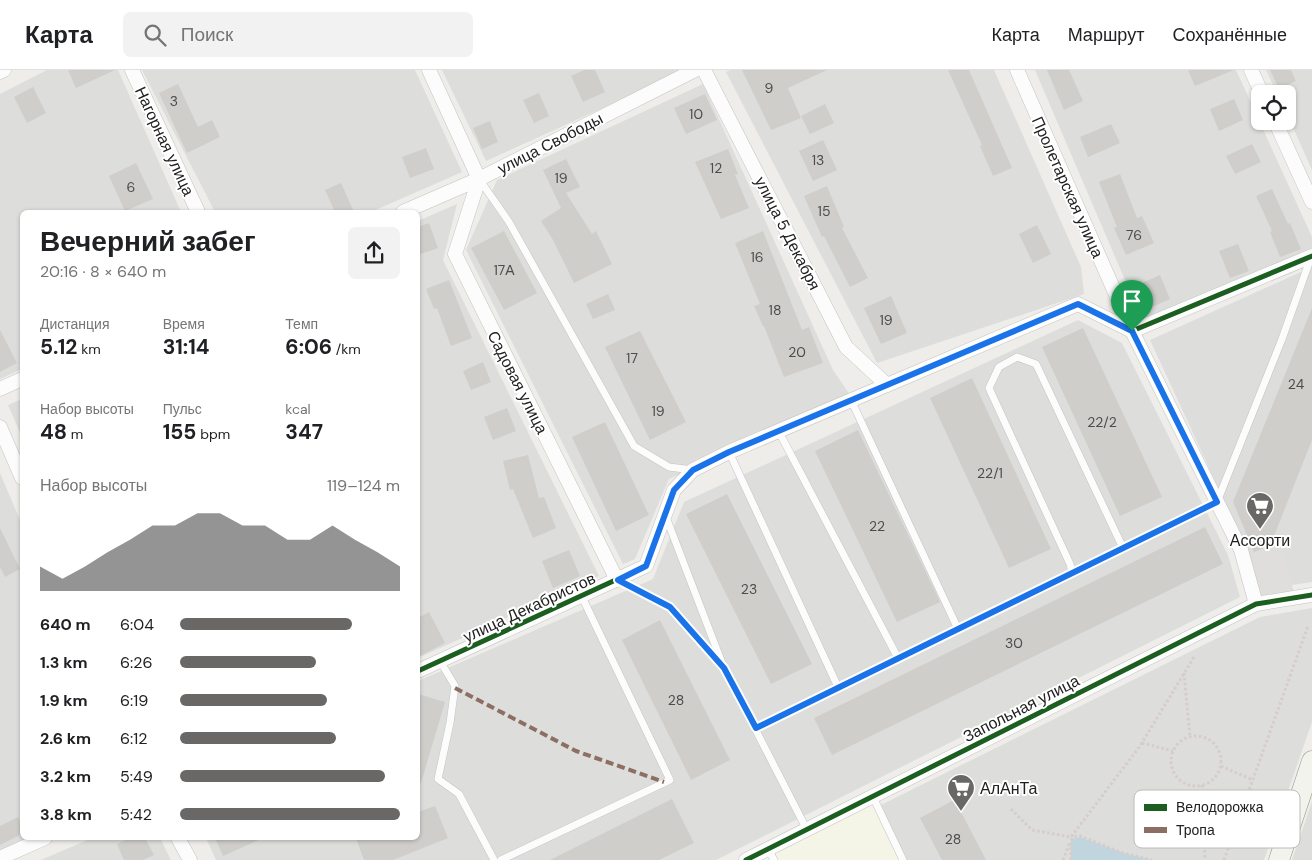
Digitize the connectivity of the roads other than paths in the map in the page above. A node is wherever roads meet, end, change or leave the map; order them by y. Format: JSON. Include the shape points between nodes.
{"nodes":[{"id":1,"x":4,"y":70,"type":"edge"},
{"id":2,"x":132,"y":70,"type":"edge"},
{"id":3,"x":429,"y":70,"type":"edge"},
{"id":4,"x":695,"y":70,"type":"edge"},
{"id":5,"x":704,"y":70,"type":"edge"},
{"id":6,"x":1017,"y":70,"type":"edge"},
{"id":7,"x":1251,"y":70,"type":"edge"},
{"id":8,"x":0,"y":72,"type":"edge"},
{"id":9,"x":1258,"y":85,"type":"edge"},
{"id":10,"x":1279,"y":130,"type":"edge"},
{"id":11,"x":479,"y":179,"type":"junction"},
{"id":12,"x":1312,"y":202,"type":"edge"},
{"id":13,"x":197,"y":210,"type":"edge"},
{"id":14,"x":408,"y":210,"type":"edge"},
{"id":15,"x":1311,"y":257,"type":"edge"},
{"id":16,"x":1132,"y":331,"type":"junction"},
{"id":17,"x":20,"y":380,"type":"edge"},
{"id":18,"x":887,"y":385,"type":"junction"},
{"id":19,"x":0,"y":389,"type":"edge"},
{"id":20,"x":851,"y":400,"type":"junction"},
{"id":21,"x":0,"y":426,"type":"edge"},
{"id":22,"x":779,"y":432,"type":"junction"},
{"id":23,"x":729,"y":452,"type":"junction"},
{"id":24,"x":693,"y":470,"type":"junction"},
{"id":25,"x":20,"y":473,"type":"edge"},
{"id":26,"x":1217,"y":502,"type":"junction"},
{"id":27,"x":665,"y":514,"type":"junction"},
{"id":28,"x":1123,"y":548,"type":"junction"},
{"id":29,"x":1072,"y":573,"type":"junction"},
{"id":30,"x":618,"y":580,"type":"junction"},
{"id":31,"x":1312,"y":595,"type":"edge"},
{"id":32,"x":582,"y":597,"type":"junction"},
{"id":33,"x":1256,"y":604,"type":"junction"},
{"id":34,"x":958,"y":629,"type":"junction"},
{"id":35,"x":898,"y":658,"type":"junction"},
{"id":36,"x":440,"y":662,"type":"junction"},
{"id":37,"x":724,"y":668,"type":"junction"},
{"id":38,"x":420,"y":670,"type":"edge"},
{"id":39,"x":838,"y":687,"type":"junction"},
{"id":40,"x":756,"y":728,"type":"junction"},
{"id":41,"x":1312,"y":761,"type":"edge"},
{"id":42,"x":873,"y":796,"type":"junction"},
{"id":43,"x":1300,"y":797,"type":"edge"},
{"id":44,"x":808,"y":830,"type":"junction"},
{"id":45,"x":40,"y":840,"type":"edge"},
{"id":46,"x":179,"y":840,"type":"edge"},
{"id":47,"x":1283,"y":848,"type":"edge"},
{"id":48,"x":771,"y":855,"type":"edge"},
{"id":49,"x":0,"y":858,"type":"edge"},
{"id":50,"x":190,"y":860,"type":"edge"},
{"id":51,"x":494,"y":860,"type":"edge"},
{"id":52,"x":501,"y":860,"type":"edge"},
{"id":53,"x":746,"y":860,"type":"edge"},
{"id":54,"x":903,"y":860,"type":"edge"},
{"id":55,"x":1279,"y":860,"type":"edge"}],
"edges":[{"from":1,"to":8,"type":"street"},
{"from":2,"to":13,"type":"street","name":"Нагорная улица"},
{"from":3,"to":11,"type":"street"},
{"from":4,"to":11,"type":"street","name":"улица Свободы"},
{"from":5,"to":18,"type":"street","name":"улица 5 Декабря","via":[[846,347]]},
{"from":6,"to":16,"type":"street","name":"Пролетарская улица"},
{"from":7,"to":9,"type":"street"},
{"from":10,"to":12,"type":"street"},
{"from":11,"to":14,"type":"street","name":"улица Свободы"},
{"from":11,"to":24,"type":"lane","via":[[509,222],[634,446],[669,467]]},
{"from":11,"to":30,"type":"street","name":"Садовая улица","via":[[455,254]]},
{"from":15,"to":16,"type":"street"},
{"from":15,"to":26,"type":"lane"},
{"from":16,"to":18,"type":"street","name":"улица Декабристов","via":[[1078,304]]},
{"from":16,"to":26,"type":"street","name":"Пролетарская улица"},
{"from":17,"to":19,"type":"street"},
{"from":18,"to":20,"type":"street","name":"улица Декабристов"},
{"from":20,"to":22,"type":"street","name":"улица Декабристов"},
{"from":20,"to":34,"type":"lane"},
{"from":21,"to":25,"type":"street"},
{"from":22,"to":23,"type":"street","name":"улица Декабристов"},
{"from":22,"to":35,"type":"lane"},
{"from":23,"to":24,"type":"street","name":"улица Декабристов"},
{"from":23,"to":39,"type":"lane"},
{"from":24,"to":27,"type":"street","name":"улица Декабристов","via":[[674,490]]},
{"from":26,"to":28,"type":"lane"},
{"from":26,"to":33,"type":"street","name":"Пролетарская улица","via":[[1241,550]]},
{"from":27,"to":30,"type":"street","name":"улица Декабристов","via":[[646,566]]},
{"from":27,"to":37,"type":"lane"},
{"from":28,"to":29,"type":"lane"},
{"from":28,"to":29,"type":"lane","via":[[1036,364],[1017,357],[999,367],[989,388]]},
{"from":29,"to":34,"type":"lane"},
{"from":30,"to":32,"type":"street","name":"улица Декабристов"},
{"from":30,"to":37,"type":"lane","via":[[670,607]]},
{"from":31,"to":33,"type":"street","name":"Запольная улица"},
{"from":32,"to":36,"type":"street","name":"улица Декабристов"},
{"from":32,"to":52,"type":"lane","via":[[670,780]]},
{"from":33,"to":42,"type":"street","name":"Запольная улица"},
{"from":34,"to":35,"type":"lane"},
{"from":35,"to":39,"type":"lane"},
{"from":36,"to":38,"type":"street","name":"улица Декабристов"},
{"from":36,"to":51,"type":"lane","via":[[455,686],[438,779],[459,794]]},
{"from":37,"to":40,"type":"lane"},
{"from":39,"to":40,"type":"lane"},
{"from":40,"to":44,"type":"lane"},
{"from":41,"to":43,"type":"main road"},
{"from":42,"to":44,"type":"street","name":"Запольная улица"},
{"from":42,"to":54,"type":"lane"},
{"from":44,"to":48,"type":"street","name":"Запольная улица"},
{"from":45,"to":49,"type":"street"},
{"from":46,"to":50,"type":"street"},
{"from":47,"to":55,"type":"main road"},
{"from":48,"to":53,"type":"street","name":"Запольная улица"}]}
